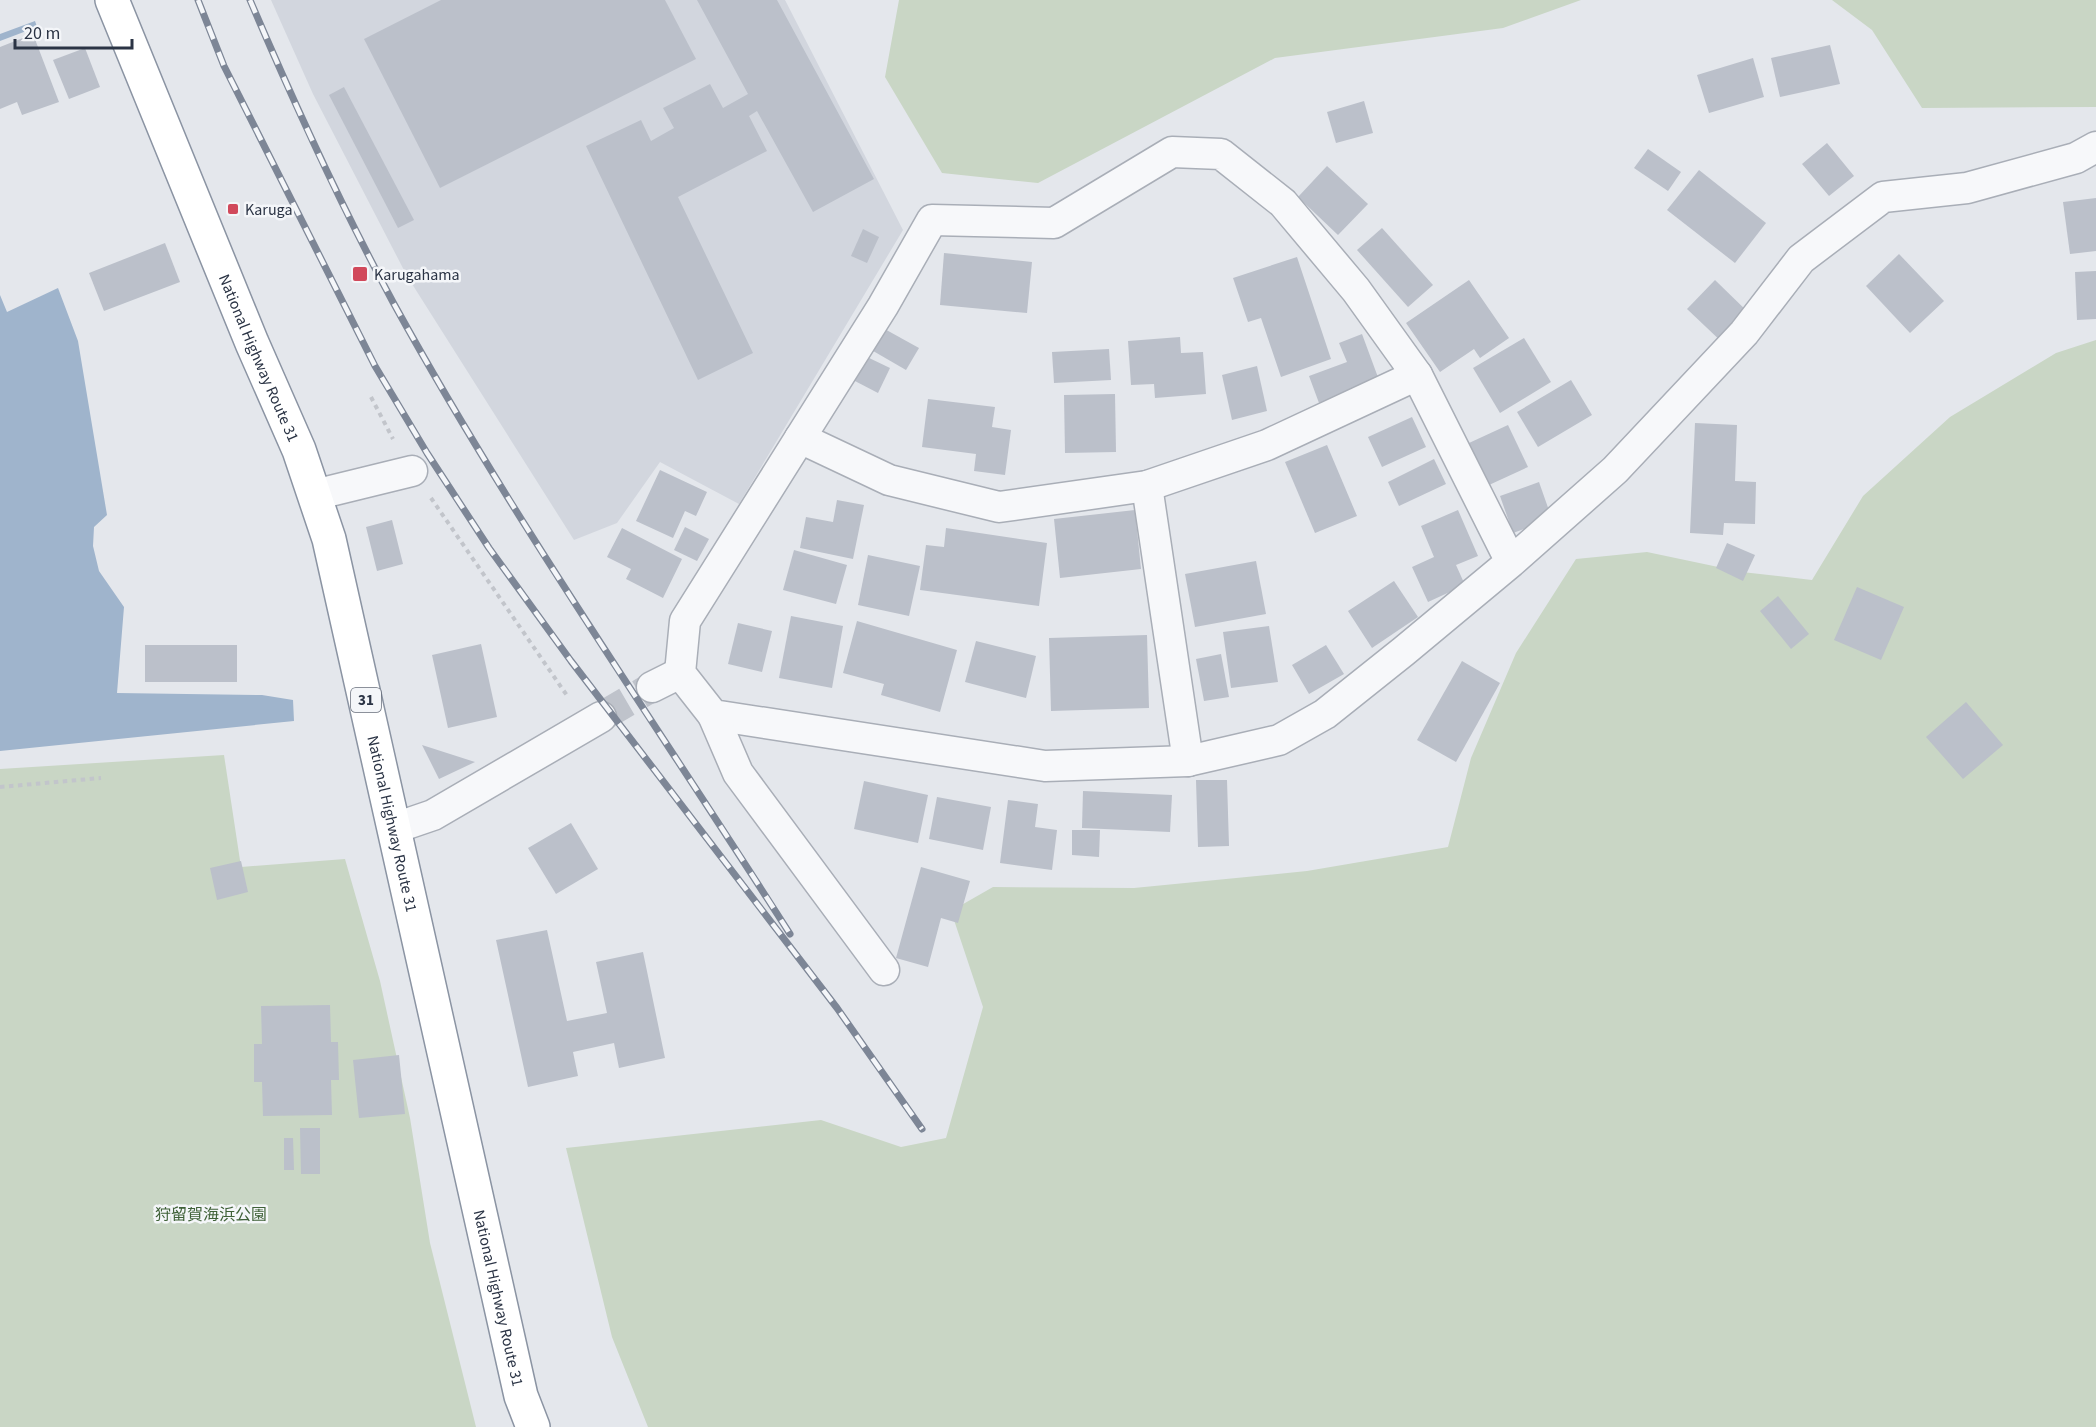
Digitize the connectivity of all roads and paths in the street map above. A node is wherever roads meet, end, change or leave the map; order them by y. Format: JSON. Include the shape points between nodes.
{"nodes":[{"id":1,"x":112,"y":0,"type":"edge"},
{"id":2,"x":2096,"y":147,"type":"edge"},
{"id":3,"x":1417,"y":375,"type":"junction"},
{"id":4,"x":371,"y":397,"type":"dead end"},
{"id":5,"x":800,"y":438,"type":"junction"},
{"id":6,"x":412,"y":471,"type":"junction"},
{"id":7,"x":1147,"y":486,"type":"junction"},
{"id":8,"x":314,"y":495,"type":"junction"},
{"id":9,"x":1511,"y":562,"type":"junction"},
{"id":10,"x":680,"y":673,"type":"junction"},
{"id":11,"x":652,"y":687,"type":"tunnel mouth"},
{"id":12,"x":713,"y":715,"type":"junction"},
{"id":13,"x":595,"y":721,"type":"joint"},
{"id":14,"x":1188,"y":761,"type":"junction"},
{"id":15,"x":101,"y":778,"type":"dead end"},
{"id":16,"x":0,"y":787,"type":"edge"},
{"id":17,"x":395,"y":828,"type":"junction"},
{"id":18,"x":884,"y":970,"type":"dead end"},
{"id":19,"x":533,"y":1427,"type":"edge"}],
"edges":[{"from":1,"to":8,"type":"highway","name":"National Highway Route 31","number":"31","via":[[299,450]]},
{"from":2,"to":9,"type":"street","via":[[2076,158],[1967,188],[1884,197],[1801,259],[1744,333],[1615,470]]},
{"from":3,"to":5,"type":"street","via":[[1356,290],[1283,203],[1221,154],[1172,152],[1054,223],[932,220]]},
{"from":3,"to":7,"type":"street","via":[[1267,445]]},
{"from":3,"to":9,"type":"street"},
{"from":4,"to":6,"type":"path"},
{"from":5,"to":7,"type":"street","via":[[889,480],[999,507]]},
{"from":5,"to":10,"type":"street","via":[[685,621]]},
{"from":6,"to":8,"type":"street"},
{"from":6,"to":13,"type":"path"},
{"from":7,"to":14,"type":"street"},
{"from":8,"to":17,"type":"highway","name":"National Highway Route 31","number":"31","via":[[329,539]]},
{"from":9,"to":14,"type":"street","via":[[1325,714],[1279,740]]},
{"from":10,"to":11,"type":"street"},
{"from":10,"to":12,"type":"street"},
{"from":12,"to":14,"type":"street","via":[[1045,766]]},
{"from":12,"to":18,"type":"street","via":[[738,773]]},
{"from":13,"to":17,"type":"street","via":[[434,815]]},
{"from":15,"to":16,"type":"path"},
{"from":17,"to":19,"type":"highway","name":"National Highway Route 31","number":"31","via":[[520,1396]]}]}
